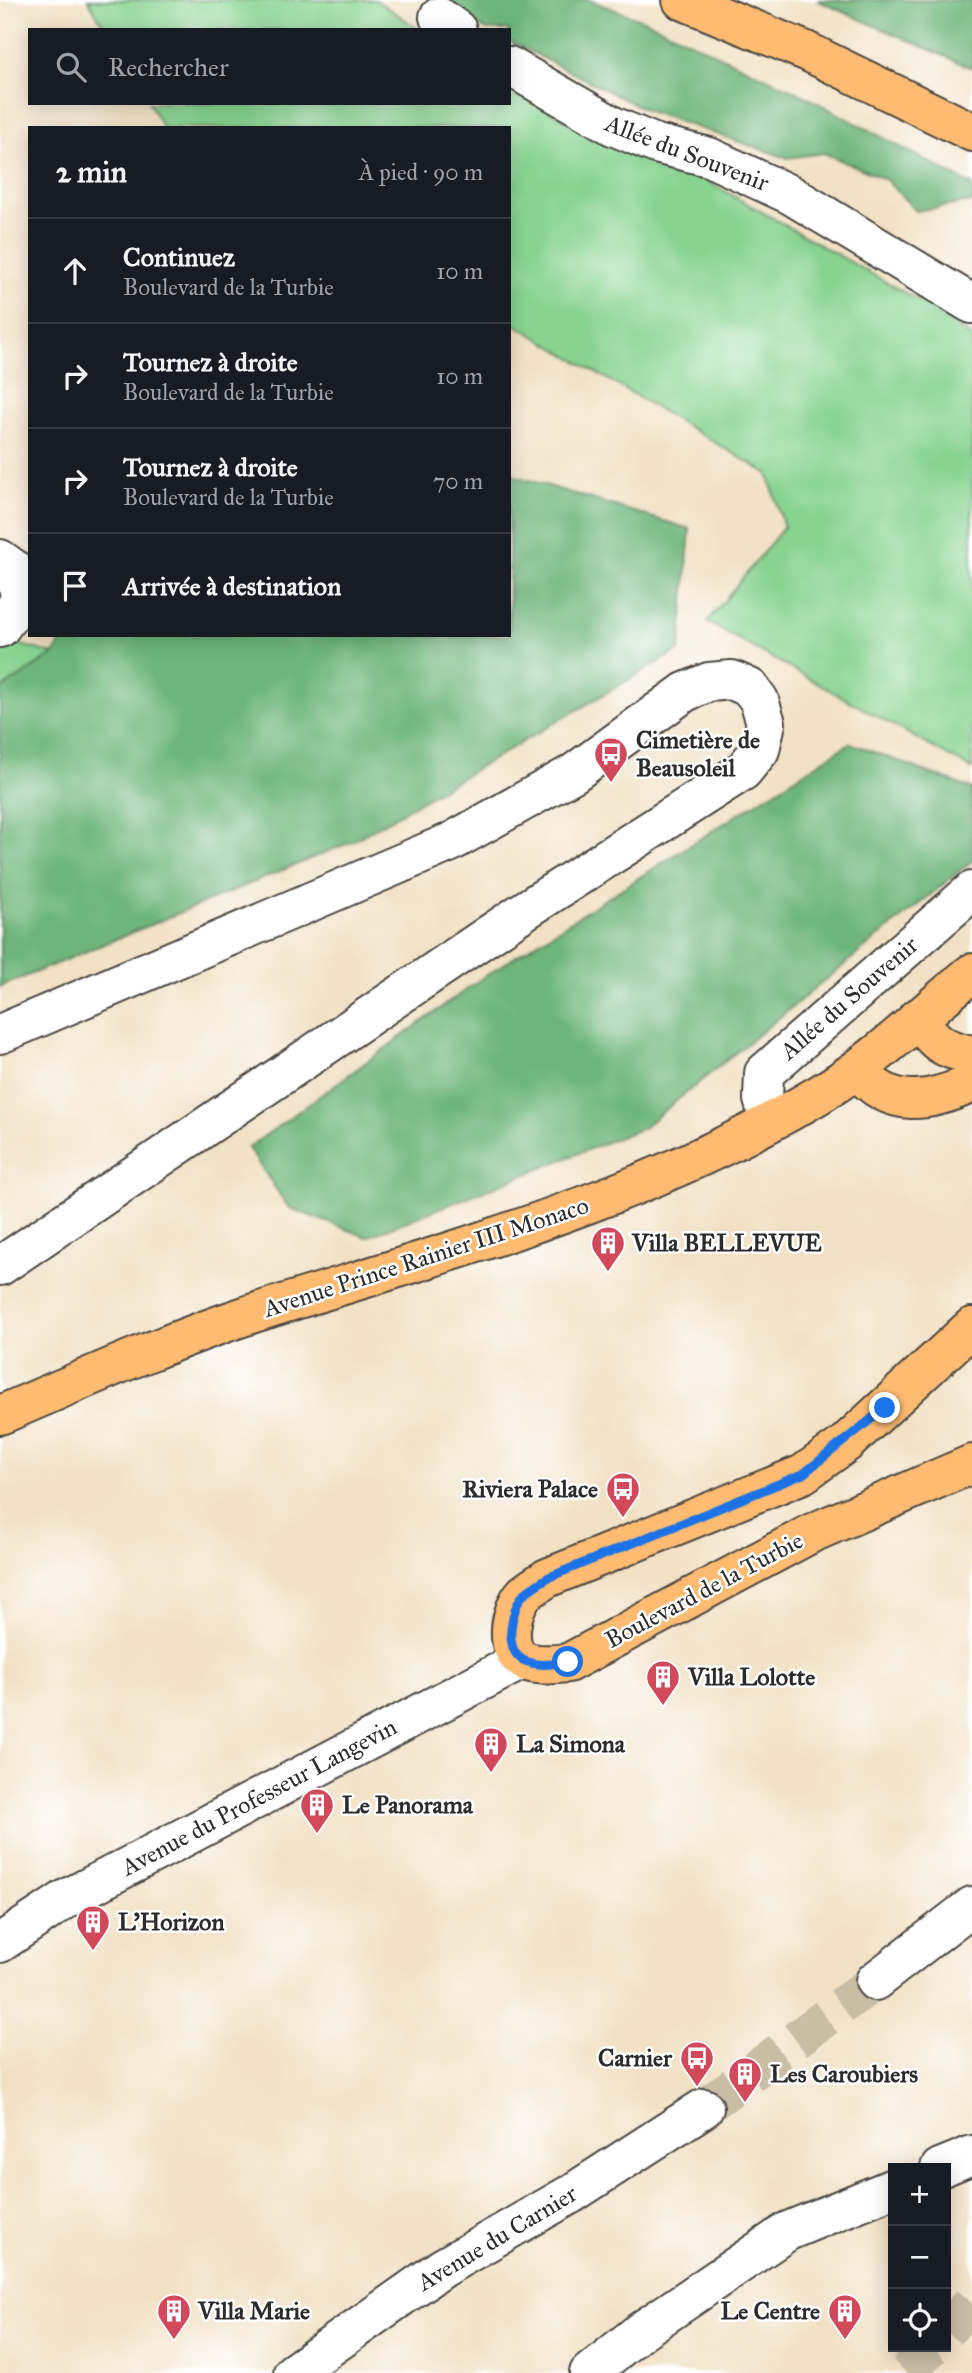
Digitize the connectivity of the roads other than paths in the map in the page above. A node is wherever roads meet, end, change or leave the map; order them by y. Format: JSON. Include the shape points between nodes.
{"nodes":[{"id":1,"x":682,"y":0,"type":"edge"},
{"id":2,"x":511,"y":67,"type":"edge"},
{"id":3,"x":972,"y":132,"type":"edge"},
{"id":4,"x":972,"y":304,"type":"edge"},
{"id":5,"x":0,"y":559,"type":"edge"},
{"id":6,"x":0,"y":628,"type":"edge"},
{"id":7,"x":972,"y":891,"type":"edge"},
{"id":8,"x":972,"y":973,"type":"edge"},
{"id":9,"x":917,"y":1018,"type":"junction"},
{"id":10,"x":0,"y":1034,"type":"edge"},
{"id":11,"x":972,"y":1055,"type":"edge"},
{"id":12,"x":858,"y":1070,"type":"junction"},
{"id":13,"x":972,"y":1083,"type":"edge"},
{"id":14,"x":770,"y":1122,"type":"junction"},
{"id":15,"x":0,"y":1266,"type":"edge"},
{"id":16,"x":972,"y":1327,"type":"edge"},
{"id":17,"x":0,"y":1415,"type":"edge"},
{"id":18,"x":972,"y":1464,"type":"edge"},
{"id":19,"x":522,"y":1660,"type":"junction"},
{"id":20,"x":972,"y":1906,"type":"edge"},
{"id":21,"x":0,"y":1943,"type":"edge"},
{"id":22,"x":875,"y":1981,"type":"tunnel mouth"},
{"id":23,"x":704,"y":2108,"type":"tunnel mouth"},
{"id":24,"x":972,"y":2155,"type":"edge"},
{"id":25,"x":951,"y":2164,"type":"edge"},
{"id":26,"x":888,"y":2190,"type":"edge"},
{"id":27,"x":293,"y":2373,"type":"edge"},
{"id":28,"x":589,"y":2373,"type":"edge"}],
"edges":[{"from":1,"to":3,"type":"main road","via":[[806,51]]},
{"from":2,"to":4,"type":"street","name":"Allée du Souvenir","via":[[612,127],[709,157],[791,195]]},
{"from":5,"to":6,"type":"street","via":[[14,569],[21,600]]},
{"from":7,"to":14,"type":"street","name":"Allée du Souvenir","via":[[764,1073],[763,1099]]},
{"from":8,"to":9,"type":"main road","name":"Avenue Prince Rainier III Monaco"},
{"from":9,"to":11,"type":"main road","via":[[946,1049]]},
{"from":9,"to":12,"type":"main road","name":"Avenue Prince Rainier III Monaco"},
{"from":10,"to":15,"type":"street","via":[[451,842],[573,773],[685,692],[709,682],[732,680],[750,688],[759,700],[766,723],[760,750],[743,771],[524,911]]},
{"from":12,"to":13,"type":"main road","via":[[871,1086],[896,1099],[952,1092]]},
{"from":12,"to":14,"type":"main road","name":"Avenue Prince Rainier III Monaco"},
{"from":14,"to":17,"type":"main road","name":"Avenue Prince Rainier III Monaco","via":[[706,1156],[526,1229],[248,1315]]},
{"from":16,"to":19,"type":"main road","via":[[845,1444],[803,1474],[547,1578],[523,1595],[513,1613],[511,1638]]},
{"from":18,"to":19,"type":"main road","name":"Boulevard de la Turbie","via":[[812,1533],[568,1662],[543,1665]]},
{"from":19,"to":21,"type":"street","name":"Avenue du Professeur Langevin","via":[[66,1899]]},
{"from":20,"to":22,"type":"street"},
{"from":23,"to":27,"type":"street","name":"Avenue du Carnier","via":[[571,2194],[442,2268]]},
{"from":24,"to":25,"type":"street"},
{"from":26,"to":28,"type":"street","via":[[788,2231],[641,2331]]}]}
